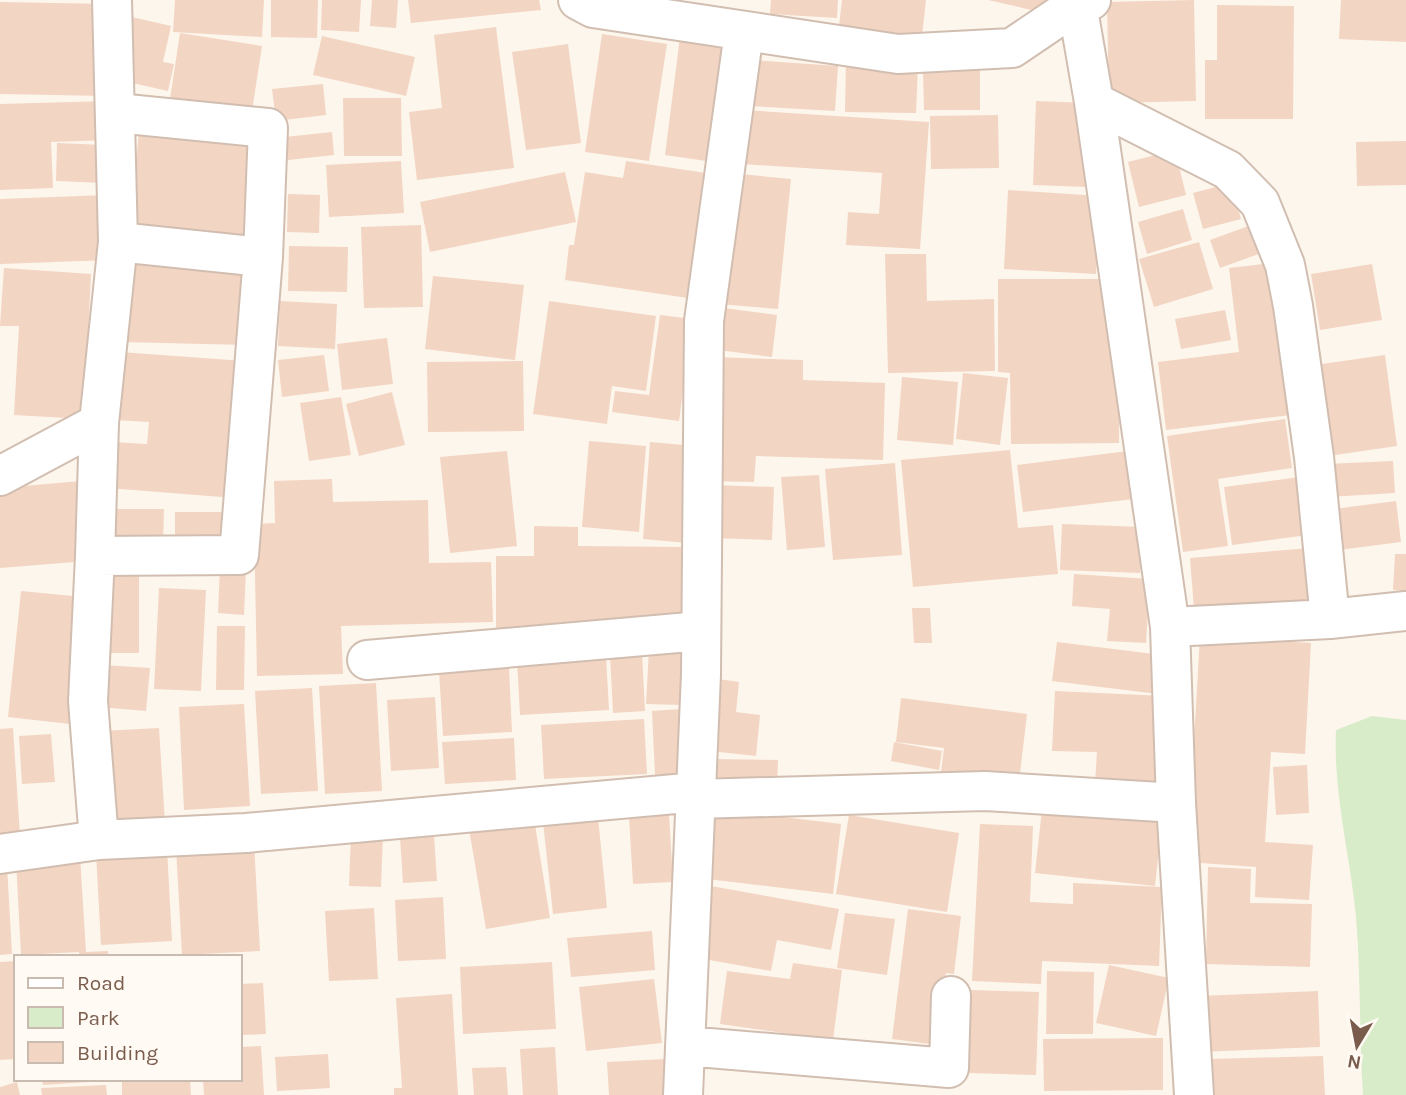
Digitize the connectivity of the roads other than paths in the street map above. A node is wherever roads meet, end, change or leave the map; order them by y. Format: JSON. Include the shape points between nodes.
{"nodes":[{"id":1,"x":112,"y":0,"type":"edge"},
{"id":2,"x":578,"y":0,"type":"edge"},
{"id":3,"x":1084,"y":2,"type":"edge"},
{"id":4,"x":709,"y":12,"type":"edge"},
{"id":5,"x":744,"y":32,"type":"junction"},
{"id":6,"x":1094,"y":102,"type":"junction"},
{"id":7,"x":117,"y":113,"type":"junction"},
{"id":8,"x":118,"y":242,"type":"junction"},
{"id":9,"x":263,"y":257,"type":"junction"},
{"id":10,"x":99,"y":423,"type":"junction"},
{"id":11,"x":0,"y":476,"type":"edge"},
{"id":12,"x":94,"y":556,"type":"junction"},
{"id":13,"x":1406,"y":611,"type":"edge"},
{"id":14,"x":1330,"y":619,"type":"junction"},
{"id":15,"x":1170,"y":627,"type":"junction"},
{"id":16,"x":701,"y":631,"type":"junction"},
{"id":17,"x":367,"y":660,"type":"dead end"},
{"id":18,"x":697,"y":796,"type":"junction"},
{"id":19,"x":1176,"y":803,"type":"junction"},
{"id":20,"x":99,"y":840,"type":"junction"},
{"id":21,"x":0,"y":854,"type":"edge"},
{"id":22,"x":950,"y":996,"type":"dead end"},
{"id":23,"x":685,"y":1046,"type":"junction"},
{"id":24,"x":683,"y":1095,"type":"edge"},
{"id":25,"x":1194,"y":1095,"type":"edge"}],
"edges":[{"from":1,"to":7,"type":"street"},
{"from":2,"to":4,"type":"street","via":[[593,8]]},
{"from":3,"to":5,"type":"street","via":[[1013,48],[898,54]]},
{"from":3,"to":6,"type":"street"},
{"from":4,"to":5,"type":"street"},
{"from":5,"to":16,"type":"street","via":[[704,321]]},
{"from":6,"to":14,"type":"street","via":[[1228,170],[1260,203],[1285,265],[1293,306]]},
{"from":6,"to":15,"type":"street"},
{"from":7,"to":8,"type":"street"},
{"from":7,"to":9,"type":"street","via":[[268,128]]},
{"from":8,"to":9,"type":"street"},
{"from":8,"to":10,"type":"street"},
{"from":9,"to":12,"type":"street","via":[[239,555]]},
{"from":10,"to":11,"type":"street"},
{"from":10,"to":12,"type":"street"},
{"from":12,"to":20,"type":"street","via":[[88,701]]},
{"from":13,"to":14,"type":"street"},
{"from":14,"to":15,"type":"street"},
{"from":15,"to":19,"type":"street"},
{"from":16,"to":17,"type":"street"},
{"from":16,"to":18,"type":"street"},
{"from":18,"to":19,"type":"street","via":[[985,791]]},
{"from":18,"to":20,"type":"street","via":[[246,833]]},
{"from":18,"to":23,"type":"street"},
{"from":19,"to":25,"type":"street"},
{"from":20,"to":21,"type":"street"},
{"from":22,"to":23,"type":"street","via":[[949,1068]]},
{"from":23,"to":24,"type":"street"}]}
